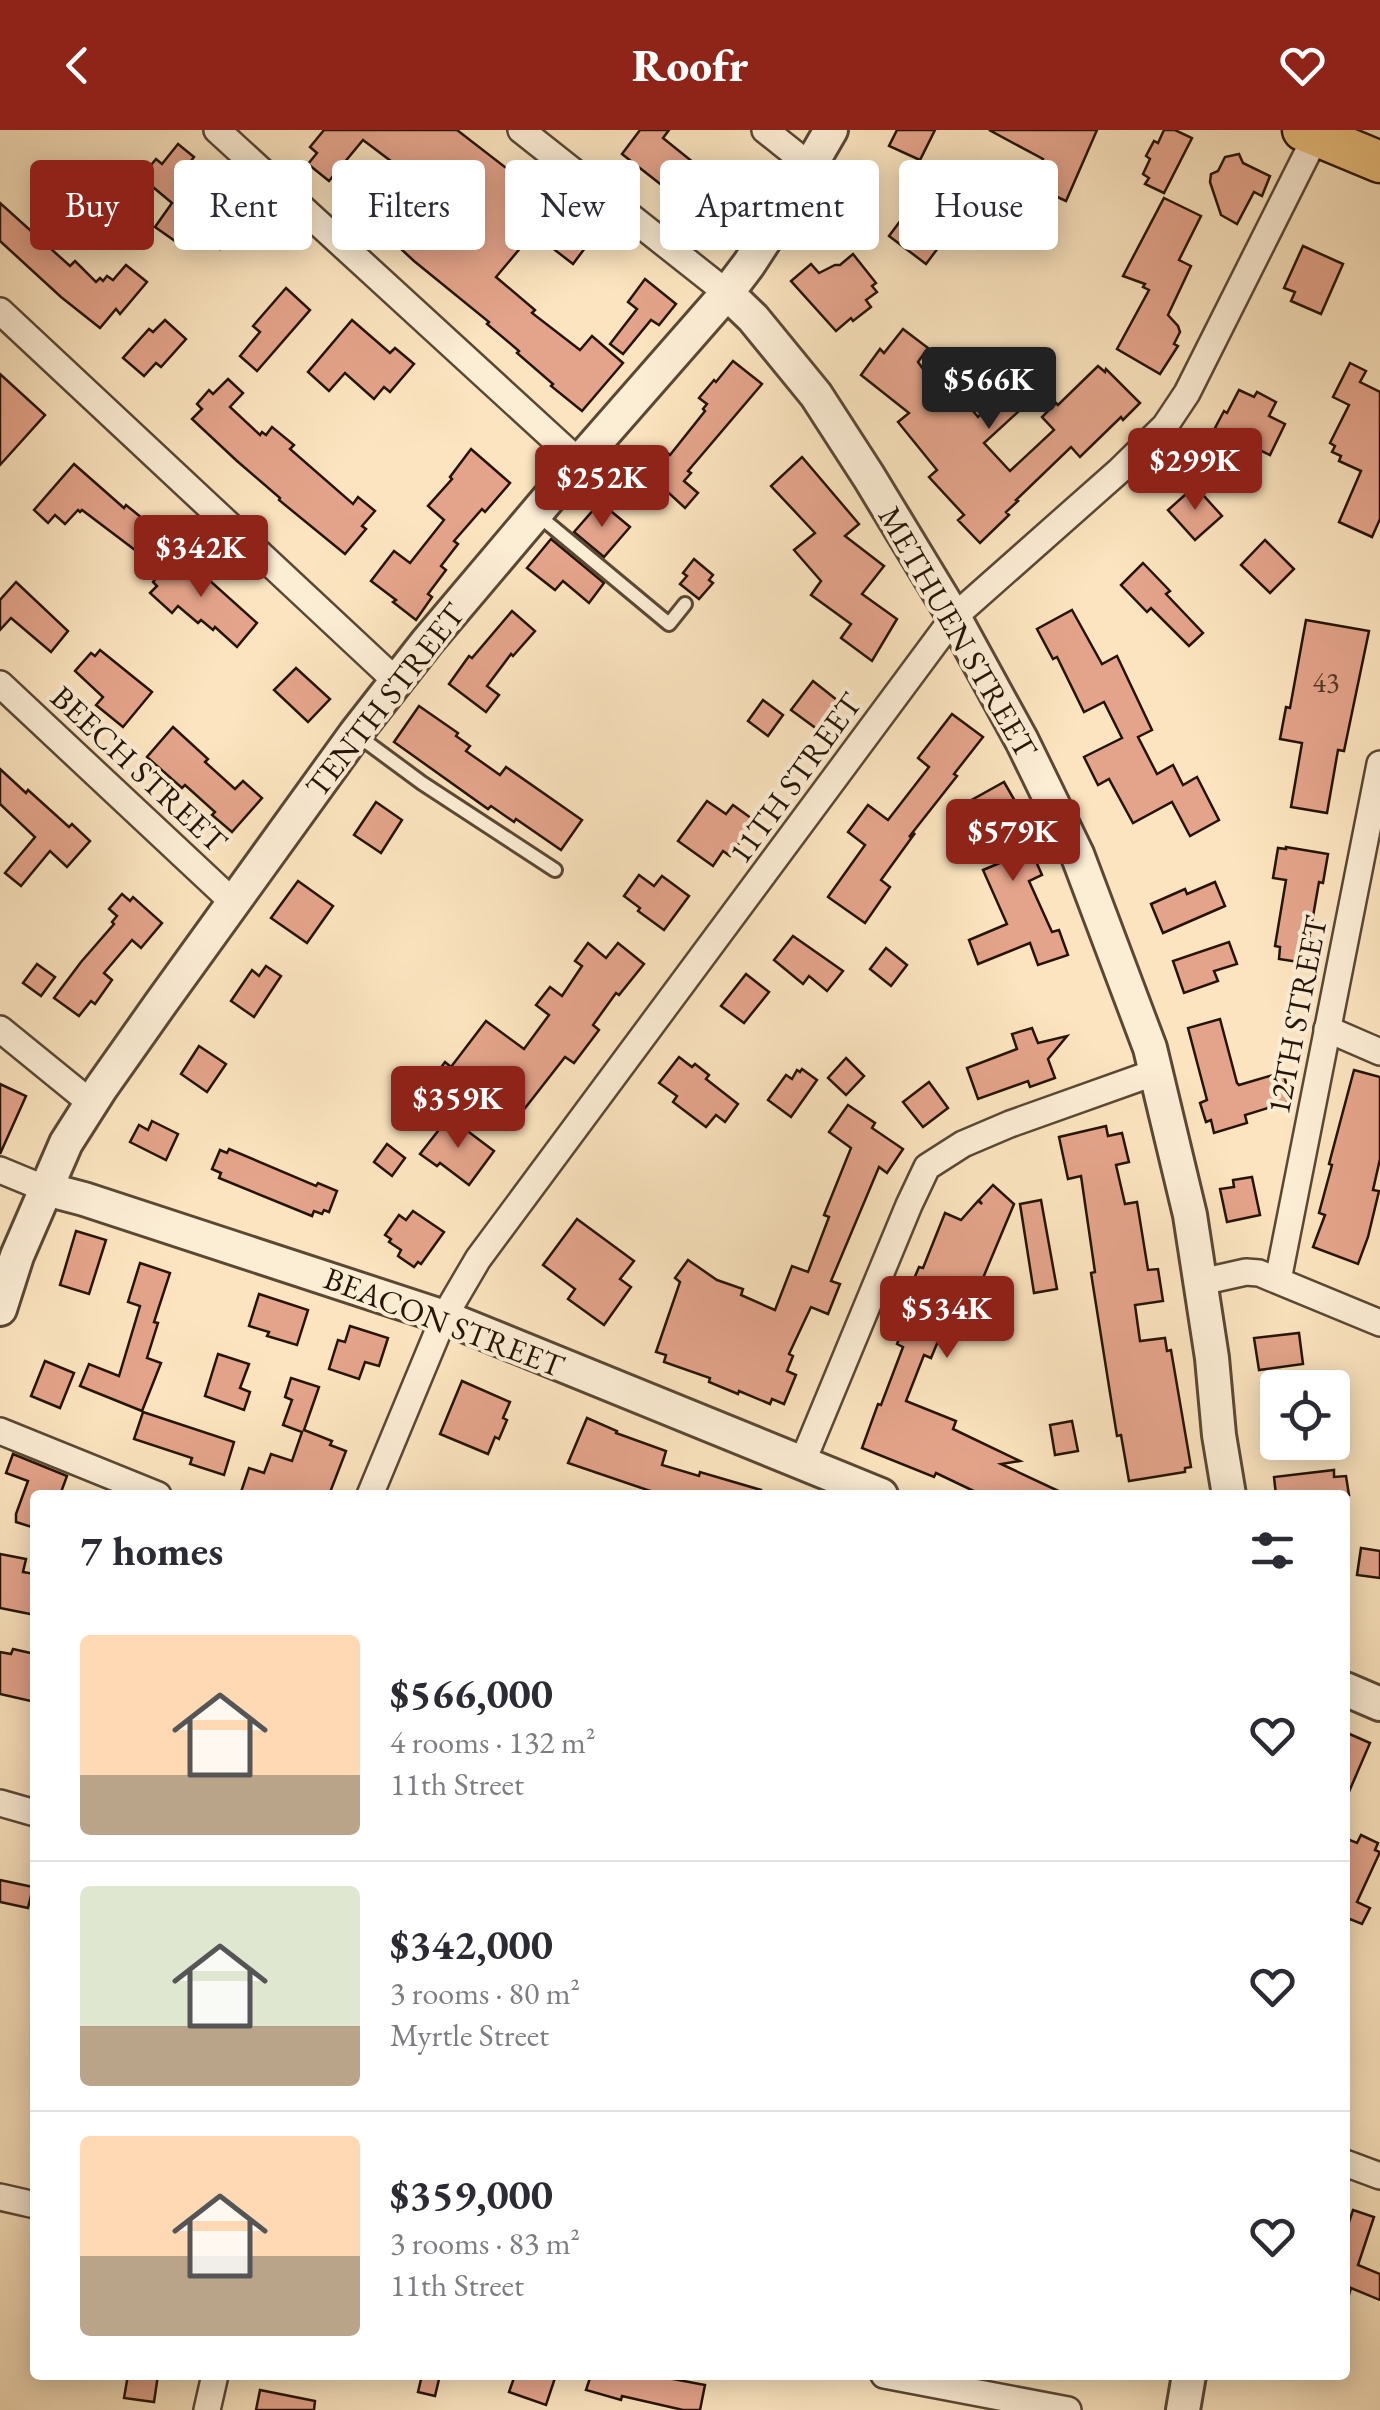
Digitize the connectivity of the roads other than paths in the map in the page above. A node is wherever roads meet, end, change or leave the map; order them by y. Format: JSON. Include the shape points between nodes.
{"nodes":[{"id":1,"x":217,"y":130,"type":"edge"},
{"id":2,"x":521,"y":130,"type":"edge"},
{"id":3,"x":765,"y":130,"type":"edge"},
{"id":4,"x":831,"y":130,"type":"edge"},
{"id":5,"x":1314,"y":132,"type":"edge"},
{"id":6,"x":802,"y":160,"type":"edge"},
{"id":7,"x":814,"y":160,"type":"edge"},
{"id":8,"x":1380,"y":162,"type":"edge"},
{"id":9,"x":758,"y":250,"type":"edge"},
{"id":10,"x":727,"y":293,"type":"junction"},
{"id":11,"x":0,"y":311,"type":"edge"},
{"id":12,"x":579,"y":462,"type":"junction"},
{"id":13,"x":536,"y":513,"type":"junction"},
{"id":14,"x":684,"y":604,"type":"dead end"},
{"id":15,"x":954,"y":616,"type":"junction"},
{"id":16,"x":396,"y":681,"type":"junction"},
{"id":17,"x":0,"y":684,"type":"edge"},
{"id":18,"x":356,"y":734,"type":"junction"},
{"id":19,"x":1380,"y":769,"type":"edge"},
{"id":20,"x":555,"y":870,"type":"dead end"},
{"id":21,"x":233,"y":902,"type":"junction"},
{"id":22,"x":0,"y":1028,"type":"edge"},
{"id":23,"x":1328,"y":1029,"type":"junction"},
{"id":24,"x":1380,"y":1052,"type":"edge"},
{"id":25,"x":1156,"y":1072,"type":"junction"},
{"id":26,"x":92,"y":1102,"type":"junction"},
{"id":27,"x":0,"y":1170,"type":"edge"},
{"id":28,"x":46,"y":1189,"type":"junction"},
{"id":29,"x":1278,"y":1280,"type":"junction"},
{"id":30,"x":1201,"y":1282,"type":"junction"},
{"id":31,"x":0,"y":1309,"type":"edge"},
{"id":32,"x":444,"y":1317,"type":"junction"},
{"id":33,"x":1380,"y":1323,"type":"edge"},
{"id":34,"x":0,"y":1431,"type":"edge"},
{"id":35,"x":802,"y":1464,"type":"junction"},
{"id":36,"x":146,"y":1490,"type":"edge"},
{"id":37,"x":372,"y":1490,"type":"edge"},
{"id":38,"x":867,"y":1490,"type":"edge"},
{"id":39,"x":1228,"y":1490,"type":"edge"},
{"id":40,"x":1350,"y":1691,"type":"edge"},
{"id":41,"x":1380,"y":1704,"type":"edge"},
{"id":42,"x":0,"y":1803,"type":"edge"},
{"id":43,"x":30,"y":1812,"type":"edge"},
{"id":44,"x":1350,"y":2165,"type":"edge"},
{"id":45,"x":1380,"y":2176,"type":"edge"},
{"id":46,"x":0,"y":2197,"type":"edge"},
{"id":47,"x":30,"y":2204,"type":"edge"},
{"id":48,"x":213,"y":2380,"type":"edge"},
{"id":49,"x":910,"y":2380,"type":"edge"},
{"id":50,"x":1188,"y":2380,"type":"edge"},
{"id":51,"x":207,"y":2410,"type":"edge"},
{"id":52,"x":1068,"y":2410,"type":"edge"},
{"id":53,"x":1184,"y":2410,"type":"edge"}],
"edges":[{"from":1,"to":12,"type":"street"},
{"from":2,"to":10,"type":"street","name":"METHUEN STREET"},
{"from":3,"to":6,"type":"street"},
{"from":4,"to":7,"type":"street","name":"TENTH STREET"},
{"from":5,"to":8,"type":"main road"},
{"from":5,"to":15,"type":"street","name":"11TH STREET","via":[[1166,426]]},
{"from":9,"to":10,"type":"street","name":"TENTH STREET"},
{"from":10,"to":12,"type":"street","name":"TENTH STREET"},
{"from":10,"to":15,"type":"street","name":"METHUEN STREET","via":[[816,394]]},
{"from":11,"to":16,"type":"street"},
{"from":12,"to":13,"type":"street","name":"TENTH STREET"},
{"from":13,"to":14,"type":"lane","via":[[669,624]]},
{"from":13,"to":16,"type":"street","name":"TENTH STREET"},
{"from":15,"to":25,"type":"street","name":"METHUEN STREET","via":[[1078,854]]},
{"from":15,"to":32,"type":"street","name":"11TH STREET","via":[[478,1259]]},
{"from":16,"to":18,"type":"street","name":"TENTH STREET"},
{"from":17,"to":21,"type":"street","name":"BEECH STREET"},
{"from":18,"to":20,"type":"lane"},
{"from":18,"to":21,"type":"street","name":"TENTH STREET"},
{"from":19,"to":23,"type":"street","name":"12TH STREET"},
{"from":21,"to":26,"type":"street","name":"TENTH STREET"},
{"from":22,"to":26,"type":"street"},
{"from":23,"to":24,"type":"street"},
{"from":23,"to":29,"type":"street","name":"12TH STREET"},
{"from":25,"to":30,"type":"street","name":"METHUEN STREET"},
{"from":25,"to":35,"type":"street","via":[[1010,1124],[928,1167]]},
{"from":26,"to":28,"type":"street","name":"TENTH STREET"},
{"from":27,"to":28,"type":"street","name":"BEACON STREET"},
{"from":28,"to":31,"type":"street","name":"TENTH STREET"},
{"from":28,"to":32,"type":"street","name":"BEACON STREET"},
{"from":29,"to":30,"type":"street","via":[[1246,1272]]},
{"from":29,"to":33,"type":"street"},
{"from":30,"to":39,"type":"street","name":"METHUEN STREET"},
{"from":32,"to":35,"type":"street","name":"BEACON STREET"},
{"from":32,"to":37,"type":"street","name":"11TH STREET"},
{"from":34,"to":36,"type":"street"},
{"from":35,"to":38,"type":"street","name":"BEACON STREET"},
{"from":40,"to":41,"type":"street"},
{"from":42,"to":43,"type":"street"},
{"from":44,"to":45,"type":"street"},
{"from":46,"to":47,"type":"street"},
{"from":48,"to":51,"type":"street"},
{"from":49,"to":52,"type":"street"},
{"from":50,"to":53,"type":"street"}]}
